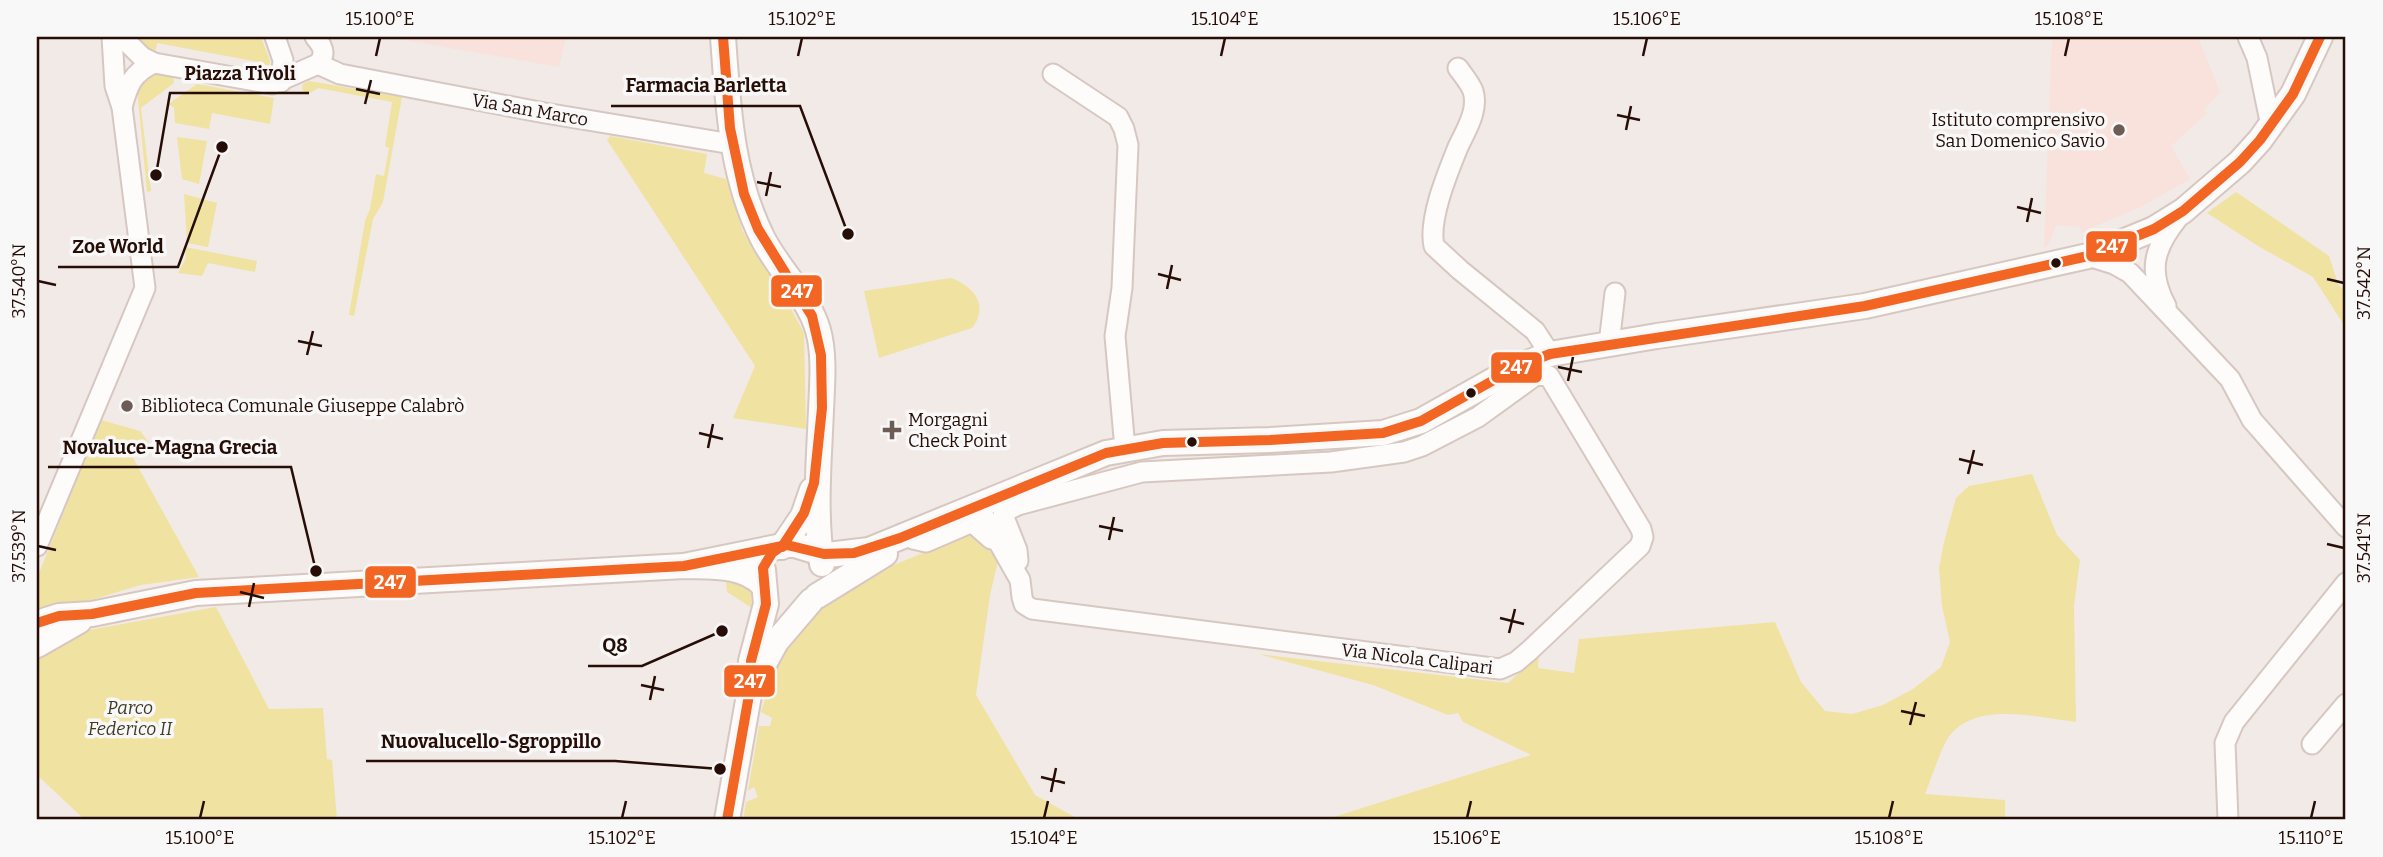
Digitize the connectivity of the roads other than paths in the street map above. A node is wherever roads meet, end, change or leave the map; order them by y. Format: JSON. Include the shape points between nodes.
{"nodes":[{"id":1,"x":112,"y":37,"type":"edge"},
{"id":2,"x":122,"y":37,"type":"edge"},
{"id":3,"x":275,"y":37,"type":"edge"},
{"id":4,"x":723,"y":37,"type":"edge"},
{"id":5,"x":2248,"y":37,"type":"edge"},
{"id":6,"x":2320,"y":37,"type":"edge"},
{"id":7,"x":321,"y":51,"type":"edge"},
{"id":8,"x":2257,"y":58,"type":"junction"},
{"id":9,"x":154,"y":63,"type":"junction"},
{"id":10,"x":1458,"y":68,"type":"dead end"},
{"id":11,"x":1053,"y":74,"type":"dead end"},
{"id":12,"x":281,"y":82,"type":"junction"},
{"id":13,"x":2293,"y":94,"type":"junction"},
{"id":14,"x":122,"y":107,"type":"junction"},
{"id":15,"x":2271,"y":127,"type":"junction"},
{"id":16,"x":732,"y":144,"type":"junction"},
{"id":17,"x":2183,"y":211,"type":"junction"},
{"id":18,"x":2131,"y":240,"type":"junction"},
{"id":19,"x":2088,"y":256,"type":"junction"},
{"id":20,"x":2155,"y":262,"type":"junction"},
{"id":21,"x":2130,"y":273,"type":"junction"},
{"id":22,"x":1615,"y":293,"type":"dead end"},
{"id":23,"x":2171,"y":317,"type":"junction"},
{"id":24,"x":1609,"y":344,"type":"junction"},
{"id":25,"x":1539,"y":363,"type":"junction"},
{"id":26,"x":1125,"y":449,"type":"junction"},
{"id":27,"x":817,"y":469,"type":"junction"},
{"id":28,"x":1015,"y":498,"type":"junction"},
{"id":29,"x":978,"y":506,"type":"junction"},
{"id":30,"x":818,"y":519,"type":"junction"},
{"id":31,"x":934,"y":523,"type":"junction"},
{"id":32,"x":2346,"y":527,"type":"edge"},
{"id":33,"x":913,"y":539,"type":"junction"},
{"id":34,"x":37,"y":546,"type":"edge"},
{"id":35,"x":780,"y":548,"type":"junction"},
{"id":36,"x":869,"y":550,"type":"junction"},
{"id":37,"x":1004,"y":552,"type":"junction"},
{"id":38,"x":818,"y":556,"type":"junction"},
{"id":39,"x":684,"y":566,"type":"junction"},
{"id":40,"x":1020,"y":580,"type":"junction"},
{"id":41,"x":2346,"y":583,"type":"edge"},
{"id":42,"x":765,"y":588,"type":"junction"},
{"id":43,"x":814,"y":598,"type":"junction"},
{"id":44,"x":92,"y":614,"type":"junction"},
{"id":45,"x":37,"y":623,"type":"edge"},
{"id":46,"x":37,"y":645,"type":"edge"},
{"id":47,"x":749,"y":695,"type":"junction"},
{"id":48,"x":2346,"y":704,"type":"edge"},
{"id":49,"x":2312,"y":744,"type":"dead end"},
{"id":50,"x":727,"y":820,"type":"edge"},
{"id":51,"x":2228,"y":820,"type":"edge"}],
"edges":[{"from":1,"to":14,"type":"street","via":[[115,86]]},
{"from":2,"to":9,"type":"street"},
{"from":3,"to":12,"type":"street","via":[[283,60]]},
{"from":4,"to":16,"type":"main road"},
{"from":5,"to":8,"type":"street"},
{"from":6,"to":13,"type":"main road"},
{"from":7,"to":12,"type":"street"},
{"from":7,"to":16,"type":"street","name":"Via San Marco","via":[[340,74]]},
{"from":8,"to":13,"type":"street","via":[[2278,93]]},
{"from":8,"to":15,"type":"street"},
{"from":9,"to":12,"type":"street"},
{"from":9,"to":14,"type":"street","via":[[134,76]]},
{"from":10,"to":25,"type":"street","via":[[1473,91],[1474,104],[1439,205],[1434,246],[1535,331]]},
{"from":11,"to":26,"type":"street","via":[[1118,117],[1128,145],[1122,288],[1115,336]]},
{"from":13,"to":15,"type":"main road"},
{"from":14,"to":34,"type":"street","via":[[145,288]]},
{"from":15,"to":17,"type":"main road","via":[[2240,162]]},
{"from":16,"to":27,"type":"main road","via":[[751,215],[818,331],[822,384]]},
{"from":17,"to":18,"type":"main road"},
{"from":17,"to":20,"type":"street","via":[[2165,234]]},
{"from":18,"to":19,"type":"main road"},
{"from":18,"to":20,"type":"street"},
{"from":18,"to":21,"type":"street"},
{"from":19,"to":21,"type":"street"},
{"from":19,"to":24,"type":"main road","via":[[1865,306]]},
{"from":20,"to":23,"type":"street","via":[[2155,281]]},
{"from":21,"to":23,"type":"street"},
{"from":22,"to":24,"type":"street"},
{"from":23,"to":32,"type":"street","via":[[2230,379],[2252,420]]},
{"from":24,"to":25,"type":"main road"},
{"from":25,"to":26,"type":"main road","via":[[1430,417],[1383,433],[1163,443]]},
{"from":25,"to":28,"type":"street","via":[[1478,418],[1404,452],[1331,462],[1142,472]]},
{"from":25,"to":40,"type":"street","name":"Via Nicola Calipari","via":[[1643,537],[1640,546],[1508,666],[1478,668],[1031,610],[1024,604]]},
{"from":26,"to":28,"type":"main road","via":[[1107,453]]},
{"from":27,"to":30,"type":"main road"},
{"from":27,"to":35,"type":"main road","via":[[803,516]]},
{"from":28,"to":29,"type":"main road"},
{"from":28,"to":40,"type":"street","via":[[1003,515],[1017,550]]},
{"from":29,"to":31,"type":"main road"},
{"from":29,"to":37,"type":"street"},
{"from":30,"to":36,"type":"main road","via":[[841,539]]},
{"from":30,"to":38,"type":"main road"},
{"from":31,"to":33,"type":"main road"},
{"from":31,"to":36,"type":"main road"},
{"from":33,"to":37,"type":"street","via":[[926,542],[974,524]]},
{"from":33,"to":43,"type":"main road"},
{"from":35,"to":38,"type":"main road","via":[[795,545]]},
{"from":35,"to":39,"type":"main road"},
{"from":35,"to":42,"type":"main road","via":[[766,560]]},
{"from":36,"to":38,"type":"main road"},
{"from":37,"to":40,"type":"street","name":"Via Nicola Calipari"},
{"from":38,"to":43,"type":"main road","via":[[824,581]]},
{"from":39,"to":42,"type":"main road","via":[[734,569],[756,577]]},
{"from":39,"to":44,"type":"main road","via":[[196,593]]},
{"from":41,"to":51,"type":"street","via":[[2234,722],[2225,743]]},
{"from":42,"to":43,"type":"main road","via":[[788,606]]},
{"from":42,"to":47,"type":"main road"},
{"from":43,"to":47,"type":"main road","via":[[776,642]]},
{"from":44,"to":45,"type":"main road"},
{"from":44,"to":46,"type":"main road"},
{"from":47,"to":50,"type":"main road"},
{"from":48,"to":49,"type":"street"}]}
